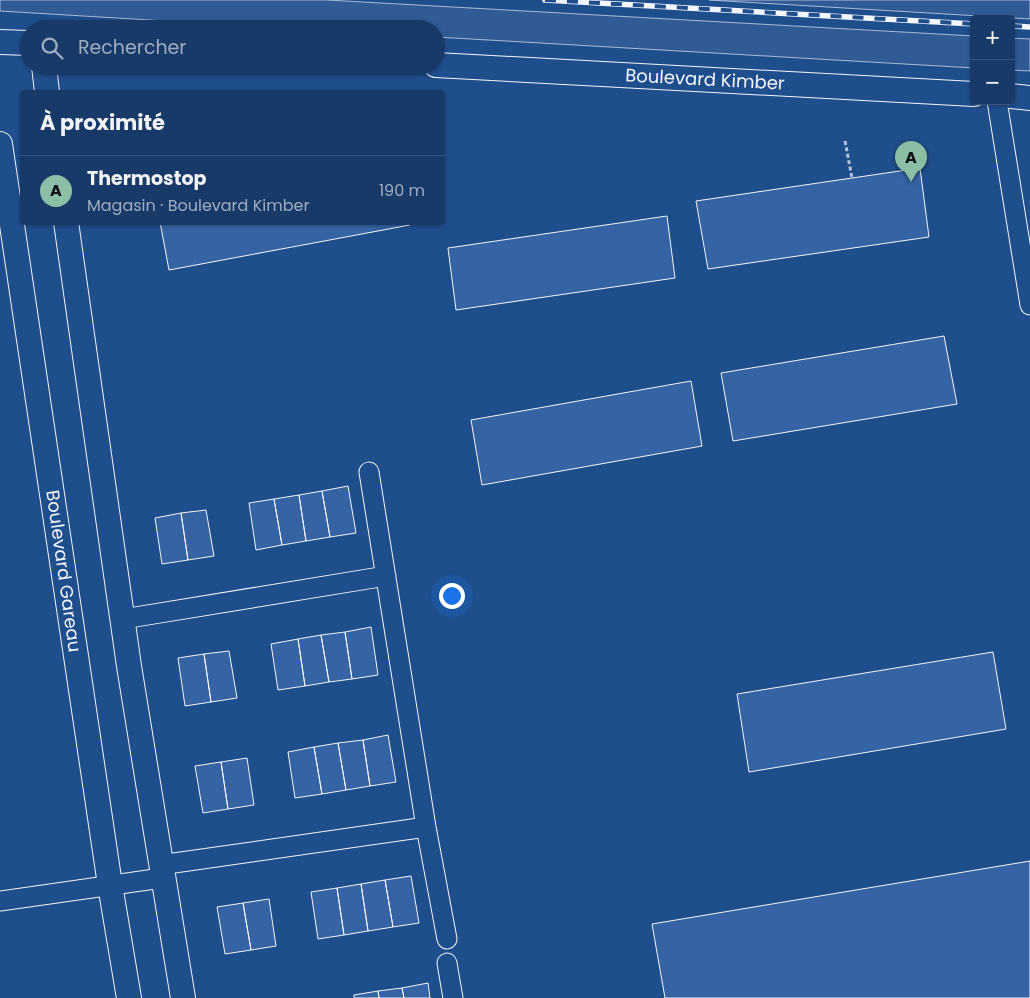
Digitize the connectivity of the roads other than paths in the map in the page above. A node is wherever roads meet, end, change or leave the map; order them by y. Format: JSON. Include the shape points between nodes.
{"nodes":[{"id":1,"x":0,"y":42,"type":"edge"},
{"id":2,"x":20,"y":43,"type":"edge"},
{"id":3,"x":445,"y":65,"type":"edge"},
{"id":4,"x":45,"y":75,"type":"edge"},
{"id":5,"x":47,"y":90,"type":"edge"},
{"id":6,"x":970,"y":94,"type":"edge"},
{"id":7,"x":1015,"y":96,"type":"edge"},
{"id":8,"x":1030,"y":98,"type":"edge"},
{"id":9,"x":998,"y":105,"type":"edge"},
{"id":10,"x":0,"y":144,"type":"edge"},
{"id":11,"x":66,"y":225,"type":"edge"},
{"id":12,"x":1030,"y":305,"type":"edge"},
{"id":13,"x":369,"y":472,"type":"dead end"},
{"id":14,"x":386,"y":576,"type":"junction"},
{"id":15,"x":123,"y":619,"type":"junction"},
{"id":16,"x":426,"y":827,"type":"junction"},
{"id":17,"x":161,"y":871,"type":"junction"},
{"id":18,"x":110,"y":885,"type":"junction"},
{"id":19,"x":0,"y":901,"type":"edge"},
{"id":20,"x":447,"y":939,"type":"dead end"},
{"id":21,"x":447,"y":963,"type":"dead end"},
{"id":22,"x":129,"y":998,"type":"edge"},
{"id":23,"x":183,"y":998,"type":"edge"},
{"id":24,"x":453,"y":998,"type":"edge"}],
"edges":[{"from":1,"to":2,"type":"street"},
{"from":3,"to":6,"type":"street","name":"Boulevard Kimber"},
{"from":4,"to":5,"type":"street"},
{"from":7,"to":8,"type":"street"},
{"from":9,"to":12,"type":"street"},
{"from":10,"to":18,"type":"street","name":"Boulevard Gareau"},
{"from":11,"to":15,"type":"street"},
{"from":13,"to":14,"type":"street"},
{"from":14,"to":15,"type":"street"},
{"from":14,"to":16,"type":"street"},
{"from":15,"to":17,"type":"street"},
{"from":16,"to":17,"type":"street"},
{"from":16,"to":20,"type":"street"},
{"from":17,"to":18,"type":"street"},
{"from":17,"to":23,"type":"street"},
{"from":18,"to":19,"type":"street"},
{"from":18,"to":22,"type":"street","name":"Boulevard Gareau"},
{"from":21,"to":24,"type":"street"}]}
